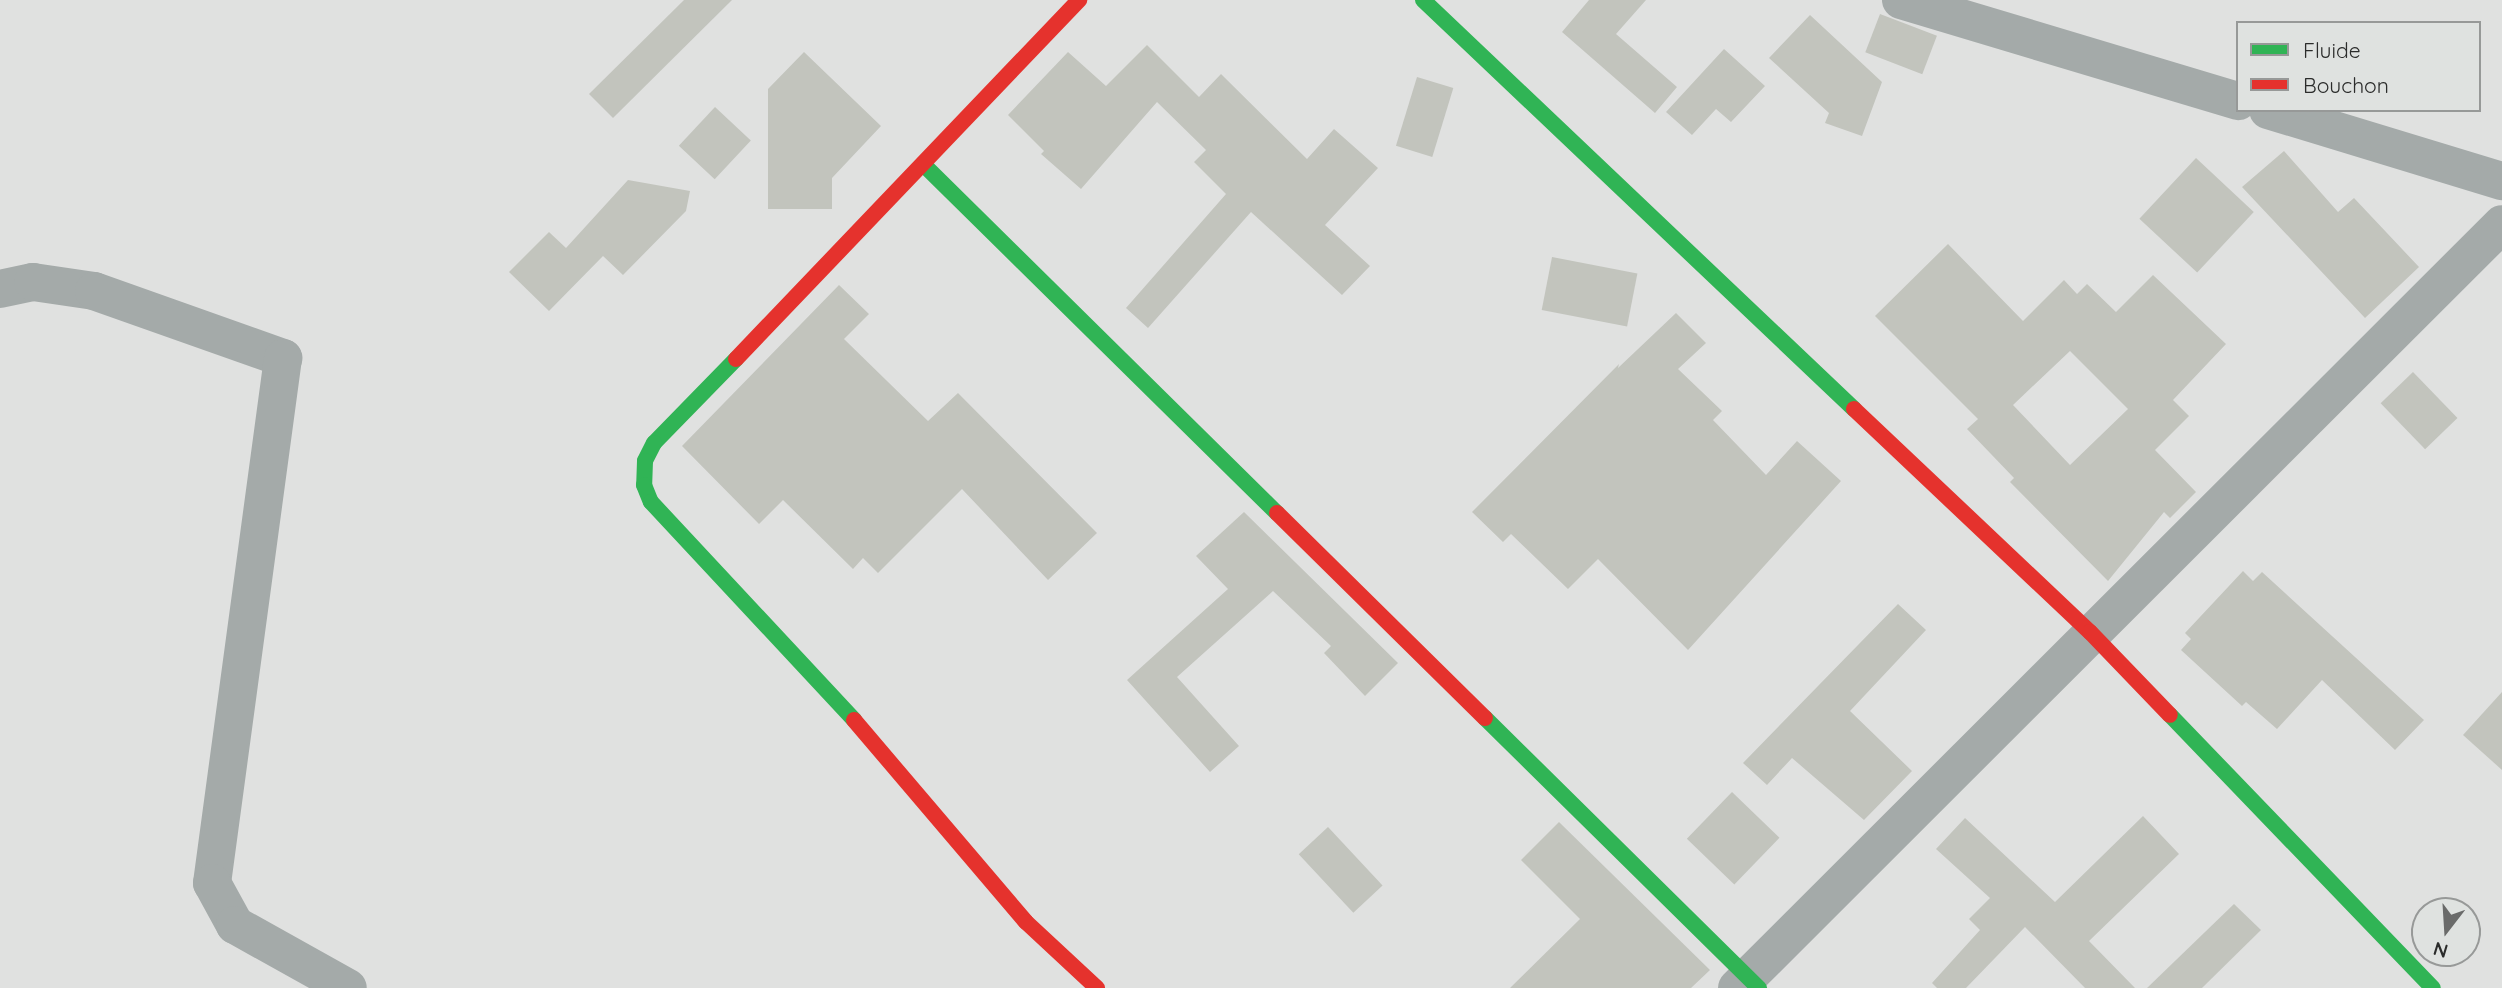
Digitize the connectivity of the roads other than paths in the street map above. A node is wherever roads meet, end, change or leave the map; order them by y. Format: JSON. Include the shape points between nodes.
{"nodes":[{"id":1,"x":1079,"y":0,"type":"edge"},
{"id":2,"x":1423,"y":0,"type":"edge"},
{"id":3,"x":1901,"y":0,"type":"edge"},
{"id":4,"x":2236,"y":100,"type":"edge"},
{"id":5,"x":2275,"y":112,"type":"edge"},
{"id":6,"x":925,"y":166,"type":"junction"},
{"id":7,"x":2502,"y":181,"type":"edge"},
{"id":8,"x":2502,"y":224,"type":"edge"},
{"id":9,"x":0,"y":289,"type":"edge"},
{"id":10,"x":2090,"y":632,"type":"junction"},
{"id":11,"x":1748,"y":984,"type":"edge"},
{"id":12,"x":348,"y":988,"type":"edge"},
{"id":13,"x":1097,"y":988,"type":"edge"},
{"id":14,"x":2433,"y":988,"type":"edge"}],
"edges":[{"from":1,"to":6,"type":"street"},
{"from":2,"to":10,"type":"street"},
{"from":3,"to":4,"type":"street"},
{"from":5,"to":7,"type":"street"},
{"from":6,"to":11,"type":"street"},
{"from":6,"to":13,"type":"street","via":[[654,443],[645,461],[644,485],[651,502],[814,674],[1026,922]]},
{"from":8,"to":10,"type":"street"},
{"from":9,"to":12,"type":"street","via":[[33,282],[94,290],[283,358],[212,883],[235,925]]},
{"from":10,"to":11,"type":"street"},
{"from":10,"to":14,"type":"street"}]}
